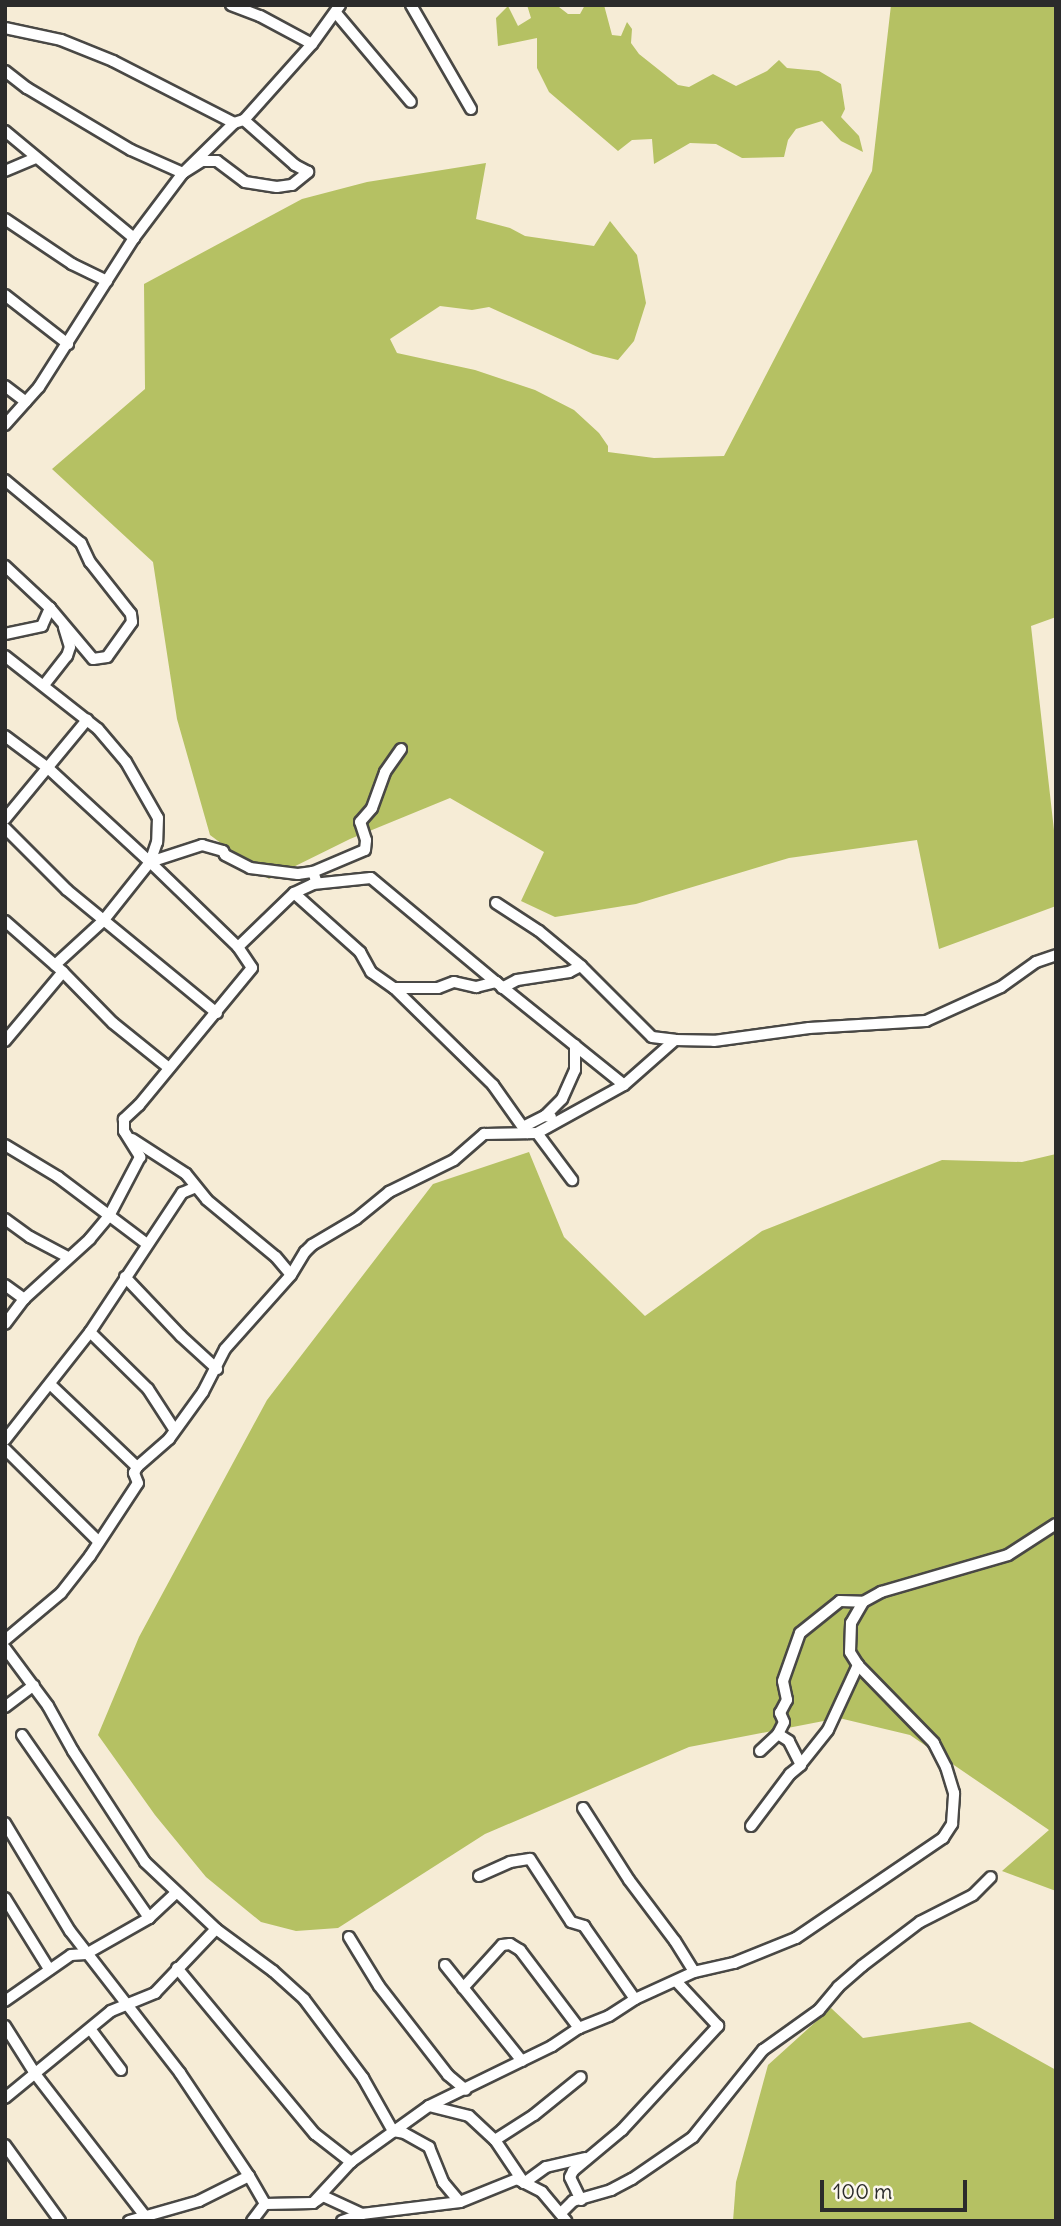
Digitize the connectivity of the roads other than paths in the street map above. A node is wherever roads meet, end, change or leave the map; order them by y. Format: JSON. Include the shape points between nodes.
{"nodes":[{"id":1,"x":231,"y":5,"type":"edge"},
{"id":2,"x":411,"y":5,"type":"edge"},
{"id":3,"x":338,"y":9,"type":"edge"},
{"id":4,"x":5,"y":27,"type":"edge"},
{"id":5,"x":312,"y":44,"type":"junction"},
{"id":6,"x":5,"y":71,"type":"edge"},
{"id":7,"x":411,"y":102,"type":"dead end"},
{"id":8,"x":471,"y":109,"type":"dead end"},
{"id":9,"x":239,"y":121,"type":"junction"},
{"id":10,"x":5,"y":131,"type":"edge"},
{"id":11,"x":35,"y":158,"type":"junction"},
{"id":12,"x":5,"y":172,"type":"edge"},
{"id":13,"x":183,"y":173,"type":"junction"},
{"id":14,"x":5,"y":219,"type":"edge"},
{"id":15,"x":134,"y":238,"type":"junction"},
{"id":16,"x":107,"y":281,"type":"junction"},
{"id":17,"x":5,"y":295,"type":"edge"},
{"id":18,"x":68,"y":344,"type":"junction"},
{"id":19,"x":5,"y":386,"type":"edge"},
{"id":20,"x":26,"y":402,"type":"junction"},
{"id":21,"x":5,"y":425,"type":"edge"},
{"id":22,"x":5,"y":480,"type":"edge"},
{"id":23,"x":5,"y":566,"type":"edge"},
{"id":24,"x":50,"y":608,"type":"junction"},
{"id":25,"x":64,"y":627,"type":"junction"},
{"id":26,"x":5,"y":634,"type":"edge"},
{"id":27,"x":5,"y":656,"type":"edge"},
{"id":28,"x":44,"y":685,"type":"junction"},
{"id":29,"x":87,"y":720,"type":"junction"},
{"id":30,"x":5,"y":736,"type":"edge"},
{"id":31,"x":401,"y":749,"type":"dead end"},
{"id":32,"x":48,"y":768,"type":"junction"},
{"id":33,"x":5,"y":819,"type":"edge"},
{"id":34,"x":5,"y":828,"type":"edge"},
{"id":35,"x":150,"y":862,"type":"junction"},
{"id":36,"x":315,"y":878,"type":"junction"},
{"id":37,"x":294,"y":893,"type":"junction"},
{"id":38,"x":496,"y":903,"type":"dead end"},
{"id":39,"x":5,"y":921,"type":"edge"},
{"id":40,"x":103,"y":921,"type":"junction"},
{"id":41,"x":238,"y":947,"type":"junction"},
{"id":42,"x":1056,"y":955,"type":"edge"},
{"id":43,"x":581,"y":966,"type":"junction"},
{"id":44,"x":59,"y":969,"type":"junction"},
{"id":45,"x":499,"y":985,"type":"junction"},
{"id":46,"x":394,"y":988,"type":"junction"},
{"id":47,"x":217,"y":1013,"type":"junction"},
{"id":48,"x":6,"y":1040,"type":"edge"},
{"id":49,"x":675,"y":1040,"type":"junction"},
{"id":50,"x":575,"y":1045,"type":"junction"},
{"id":51,"x":169,"y":1068,"type":"junction"},
{"id":52,"x":624,"y":1085,"type":"junction"},
{"id":53,"x":545,"y":1116,"type":"junction"},
{"id":54,"x":565,"y":1118,"type":"junction"},
{"id":55,"x":529,"y":1131,"type":"junction"},
{"id":56,"x":131,"y":1139,"type":"junction"},
{"id":57,"x":5,"y":1145,"type":"edge"},
{"id":58,"x":572,"y":1180,"type":"dead end"},
{"id":59,"x":194,"y":1188,"type":"junction"},
{"id":60,"x":109,"y":1216,"type":"junction"},
{"id":61,"x":5,"y":1219,"type":"edge"},
{"id":62,"x":147,"y":1244,"type":"junction"},
{"id":63,"x":68,"y":1257,"type":"junction"},
{"id":64,"x":291,"y":1275,"type":"junction"},
{"id":65,"x":125,"y":1277,"type":"junction"},
{"id":66,"x":5,"y":1285,"type":"edge"},
{"id":67,"x":24,"y":1299,"type":"junction"},
{"id":68,"x":5,"y":1324,"type":"edge"},
{"id":69,"x":90,"y":1332,"type":"junction"},
{"id":70,"x":217,"y":1369,"type":"junction"},
{"id":71,"x":51,"y":1385,"type":"junction"},
{"id":72,"x":174,"y":1429,"type":"junction"},
{"id":73,"x":5,"y":1440,"type":"edge"},
{"id":74,"x":5,"y":1449,"type":"edge"},
{"id":75,"x":137,"y":1467,"type":"junction"},
{"id":76,"x":1056,"y":1524,"type":"edge"},
{"id":77,"x":99,"y":1542,"type":"junction"},
{"id":78,"x":863,"y":1602,"type":"junction"},
{"id":79,"x":5,"y":1640,"type":"edge"},
{"id":80,"x":5,"y":1648,"type":"edge"},
{"id":81,"x":858,"y":1665,"type":"junction"},
{"id":82,"x":34,"y":1685,"type":"junction"},
{"id":83,"x":5,"y":1707,"type":"edge"},
{"id":84,"x":778,"y":1734,"type":"junction"},
{"id":85,"x":22,"y":1735,"type":"dead end"},
{"id":86,"x":760,"y":1751,"type":"dead end"},
{"id":87,"x":801,"y":1764,"type":"junction"},
{"id":88,"x":583,"y":1808,"type":"dead end"},
{"id":89,"x":5,"y":1823,"type":"edge"},
{"id":90,"x":751,"y":1826,"type":"dead end"},
{"id":91,"x":479,"y":1876,"type":"dead end"},
{"id":92,"x":991,"y":1877,"type":"dead end"},
{"id":93,"x":176,"y":1893,"type":"junction"},
{"id":94,"x":5,"y":1898,"type":"edge"},
{"id":95,"x":149,"y":1918,"type":"junction"},
{"id":96,"x":216,"y":1929,"type":"junction"},
{"id":97,"x":349,"y":1937,"type":"dead end"},
{"id":98,"x":86,"y":1954,"type":"junction"},
{"id":99,"x":445,"y":1965,"type":"dead end"},
{"id":100,"x":177,"y":1968,"type":"junction"},
{"id":101,"x":49,"y":1969,"type":"junction"},
{"id":102,"x":694,"y":1972,"type":"junction"},
{"id":103,"x":677,"y":1982,"type":"junction"},
{"id":104,"x":463,"y":1988,"type":"junction"},
{"id":105,"x":635,"y":1999,"type":"junction"},
{"id":106,"x":5,"y":2001,"type":"edge"},
{"id":107,"x":129,"y":2006,"type":"junction"},
{"id":108,"x":5,"y":2026,"type":"edge"},
{"id":109,"x":579,"y":2028,"type":"junction"},
{"id":110,"x":91,"y":2030,"type":"junction"},
{"id":111,"x":522,"y":2061,"type":"junction"},
{"id":112,"x":121,"y":2070,"type":"dead end"},
{"id":113,"x":36,"y":2075,"type":"junction"},
{"id":114,"x":581,"y":2077,"type":"dead end"},
{"id":115,"x":466,"y":2090,"type":"junction"},
{"id":116,"x":5,"y":2098,"type":"edge"},
{"id":117,"x":429,"y":2106,"type":"junction"},
{"id":118,"x":393,"y":2131,"type":"junction"},
{"id":119,"x":495,"y":2140,"type":"junction"},
{"id":120,"x":5,"y":2145,"type":"edge"},
{"id":121,"x":585,"y":2158,"type":"junction"},
{"id":122,"x":351,"y":2162,"type":"junction"},
{"id":123,"x":249,"y":2176,"type":"junction"},
{"id":124,"x":524,"y":2183,"type":"junction"},
{"id":125,"x":582,"y":2200,"type":"junction"},
{"id":126,"x":460,"y":2202,"type":"junction"},
{"id":127,"x":313,"y":2203,"type":"junction"},
{"id":128,"x":265,"y":2204,"type":"junction"},
{"id":129,"x":362,"y":2214,"type":"junction"},
{"id":130,"x":145,"y":2216,"type":"junction"},
{"id":131,"x":564,"y":2217,"type":"edge"},
{"id":132,"x":60,"y":2221,"type":"edge"},
{"id":133,"x":129,"y":2221,"type":"edge"},
{"id":134,"x":252,"y":2221,"type":"edge"},
{"id":135,"x":342,"y":2221,"type":"edge"}],
"edges":[{"from":1,"to":5,"type":"street"},
{"from":2,"to":8,"type":"street"},
{"from":3,"to":5,"type":"street"},
{"from":3,"to":7,"type":"street"},
{"from":4,"to":9,"type":"street","via":[[61,40]]},
{"from":5,"to":9,"type":"street"},
{"from":6,"to":13,"type":"street","via":[[131,150]]},
{"from":9,"to":13,"type":"street"},
{"from":9,"to":13,"type":"street","via":[[307,172],[292,185],[265,187],[245,182],[217,162],[202,162]]},
{"from":10,"to":11,"type":"street"},
{"from":11,"to":12,"type":"street"},
{"from":11,"to":15,"type":"street"},
{"from":13,"to":15,"type":"street"},
{"from":14,"to":16,"type":"street","via":[[72,264]]},
{"from":15,"to":16,"type":"street"},
{"from":16,"to":18,"type":"street"},
{"from":17,"to":18,"type":"street"},
{"from":18,"to":20,"type":"street"},
{"from":19,"to":20,"type":"street"},
{"from":20,"to":21,"type":"street"},
{"from":22,"to":25,"type":"street","via":[[81,543],[133,618],[103,660],[93,659]]},
{"from":23,"to":24,"type":"street"},
{"from":24,"to":25,"type":"street"},
{"from":24,"to":26,"type":"street","via":[[42,626]]},
{"from":25,"to":28,"type":"street","via":[[70,647],[67,656]]},
{"from":27,"to":28,"type":"street"},
{"from":28,"to":29,"type":"street"},
{"from":29,"to":32,"type":"street"},
{"from":29,"to":35,"type":"street","via":[[126,762],[158,818]]},
{"from":30,"to":32,"type":"street"},
{"from":31,"to":36,"type":"street","via":[[385,772],[372,808],[360,822],[365,850]]},
{"from":32,"to":33,"type":"street"},
{"from":32,"to":35,"type":"street"},
{"from":34,"to":40,"type":"street"},
{"from":35,"to":36,"type":"street","via":[[202,845],[223,851],[250,868]]},
{"from":35,"to":40,"type":"street"},
{"from":35,"to":41,"type":"street"},
{"from":36,"to":37,"type":"street"},
{"from":36,"to":45,"type":"street","via":[[371,878]]},
{"from":37,"to":41,"type":"street"},
{"from":37,"to":46,"type":"street","via":[[360,953],[371,972]]},
{"from":38,"to":43,"type":"street"},
{"from":39,"to":44,"type":"street"},
{"from":40,"to":44,"type":"street"},
{"from":40,"to":47,"type":"street"},
{"from":41,"to":47,"type":"street","via":[[252,968]]},
{"from":42,"to":49,"type":"street","via":[[1036,962],[1001,987],[926,1021],[809,1028],[714,1041]]},
{"from":43,"to":45,"type":"street"},
{"from":43,"to":49,"type":"street","via":[[652,1037]]},
{"from":44,"to":48,"type":"street"},
{"from":44,"to":51,"type":"street","via":[[113,1023]]},
{"from":45,"to":46,"type":"street","via":[[476,987],[454,982],[438,988]]},
{"from":45,"to":50,"type":"street"},
{"from":46,"to":55,"type":"street","via":[[493,1085]]},
{"from":47,"to":51,"type":"street"},
{"from":49,"to":52,"type":"street"},
{"from":50,"to":52,"type":"street"},
{"from":50,"to":53,"type":"street","via":[[575,1070],[562,1099]]},
{"from":51,"to":56,"type":"street","via":[[124,1119],[124,1131]]},
{"from":52,"to":54,"type":"street"},
{"from":53,"to":54,"type":"street"},
{"from":53,"to":55,"type":"street"},
{"from":54,"to":55,"type":"street"},
{"from":55,"to":58,"type":"street"},
{"from":55,"to":64,"type":"street","via":[[484,1134],[454,1160],[388,1192],[312,1245]]},
{"from":56,"to":59,"type":"street","via":[[186,1174]]},
{"from":56,"to":60,"type":"street","via":[[140,1157]]},
{"from":57,"to":60,"type":"street"},
{"from":59,"to":62,"type":"street","via":[[182,1193]]},
{"from":59,"to":64,"type":"street"},
{"from":60,"to":62,"type":"street"},
{"from":60,"to":63,"type":"street"},
{"from":61,"to":63,"type":"street"},
{"from":62,"to":65,"type":"street"},
{"from":63,"to":67,"type":"street"},
{"from":64,"to":70,"type":"street","via":[[235,1335]]},
{"from":65,"to":69,"type":"street"},
{"from":65,"to":70,"type":"street"},
{"from":66,"to":67,"type":"street"},
{"from":67,"to":68,"type":"street"},
{"from":69,"to":71,"type":"street"},
{"from":69,"to":72,"type":"street","via":[[148,1389]]},
{"from":70,"to":72,"type":"street"},
{"from":71,"to":73,"type":"street"},
{"from":71,"to":75,"type":"street"},
{"from":72,"to":75,"type":"street"},
{"from":74,"to":77,"type":"street"},
{"from":75,"to":77,"type":"street","via":[[138,1483]]},
{"from":76,"to":78,"type":"street","via":[[1008,1555],[905,1584]]},
{"from":77,"to":79,"type":"street","via":[[61,1593]]},
{"from":78,"to":81,"type":"street","via":[[848,1636]]},
{"from":78,"to":84,"type":"street","via":[[840,1601],[800,1633],[783,1681],[786,1700],[780,1713],[784,1722]]},
{"from":80,"to":82,"type":"street"},
{"from":81,"to":87,"type":"street","via":[[828,1730]]},
{"from":81,"to":102,"type":"street","via":[[933,1743],[954,1793],[951,1824],[927,1852],[796,1938],[734,1963]]},
{"from":82,"to":83,"type":"street"},
{"from":82,"to":93,"type":"street","via":[[145,1862]]},
{"from":84,"to":86,"type":"street"},
{"from":84,"to":87,"type":"street","via":[[789,1741]]},
{"from":85,"to":95,"type":"street"},
{"from":87,"to":90,"type":"street"},
{"from":88,"to":102,"type":"street"},
{"from":89,"to":98,"type":"street"},
{"from":91,"to":105,"type":"street","via":[[530,1859],[571,1922],[584,1926]]},
{"from":92,"to":125,"type":"street","via":[[973,1895],[920,1922],[862,1966],[819,2010],[763,2050],[693,2137],[611,2190]]},
{"from":93,"to":95,"type":"street"},
{"from":93,"to":96,"type":"street"},
{"from":94,"to":101,"type":"street"},
{"from":95,"to":98,"type":"street"},
{"from":96,"to":100,"type":"street"},
{"from":96,"to":118,"type":"street","via":[[304,1999],[363,2078]]},
{"from":97,"to":115,"type":"street","via":[[379,1986],[448,2075]]},
{"from":98,"to":101,"type":"street","via":[[71,1955]]},
{"from":98,"to":107,"type":"street"},
{"from":99,"to":104,"type":"street"},
{"from":100,"to":107,"type":"street","via":[[155,1993]]},
{"from":100,"to":122,"type":"street","via":[[315,2134]]},
{"from":101,"to":106,"type":"street"},
{"from":102,"to":103,"type":"street"},
{"from":103,"to":105,"type":"street"},
{"from":103,"to":121,"type":"street","via":[[718,2026],[622,2130]]},
{"from":104,"to":109,"type":"street","via":[[502,1945],[510,1944],[520,1950]]},
{"from":104,"to":111,"type":"street"},
{"from":105,"to":109,"type":"street"},
{"from":107,"to":110,"type":"street","via":[[111,2011]]},
{"from":107,"to":123,"type":"street"},
{"from":108,"to":113,"type":"street"},
{"from":109,"to":111,"type":"street"},
{"from":110,"to":112,"type":"street"},
{"from":110,"to":113,"type":"street"},
{"from":111,"to":115,"type":"street"},
{"from":113,"to":116,"type":"street"},
{"from":113,"to":130,"type":"street"},
{"from":114,"to":119,"type":"street"},
{"from":115,"to":117,"type":"street"},
{"from":117,"to":118,"type":"street"},
{"from":117,"to":119,"type":"street","via":[[470,2116]]},
{"from":118,"to":122,"type":"street"},
{"from":118,"to":126,"type":"street","via":[[429,2147],[443,2182]]},
{"from":119,"to":124,"type":"street"},
{"from":120,"to":132,"type":"street"},
{"from":121,"to":124,"type":"street","via":[[546,2166]]},
{"from":121,"to":125,"type":"street","via":[[569,2177]]},
{"from":122,"to":127,"type":"street"},
{"from":123,"to":128,"type":"street"},
{"from":123,"to":130,"type":"street","via":[[199,2201]]},
{"from":124,"to":126,"type":"street","via":[[517,2179],[503,2182]]},
{"from":124,"to":131,"type":"street","via":[[542,2192]]},
{"from":125,"to":131,"type":"street","via":[[573,2201]]},
{"from":126,"to":129,"type":"street"},
{"from":127,"to":128,"type":"street"},
{"from":127,"to":129,"type":"street","via":[[323,2196]]},
{"from":128,"to":134,"type":"street"},
{"from":129,"to":135,"type":"street"},
{"from":130,"to":133,"type":"street"}]}
